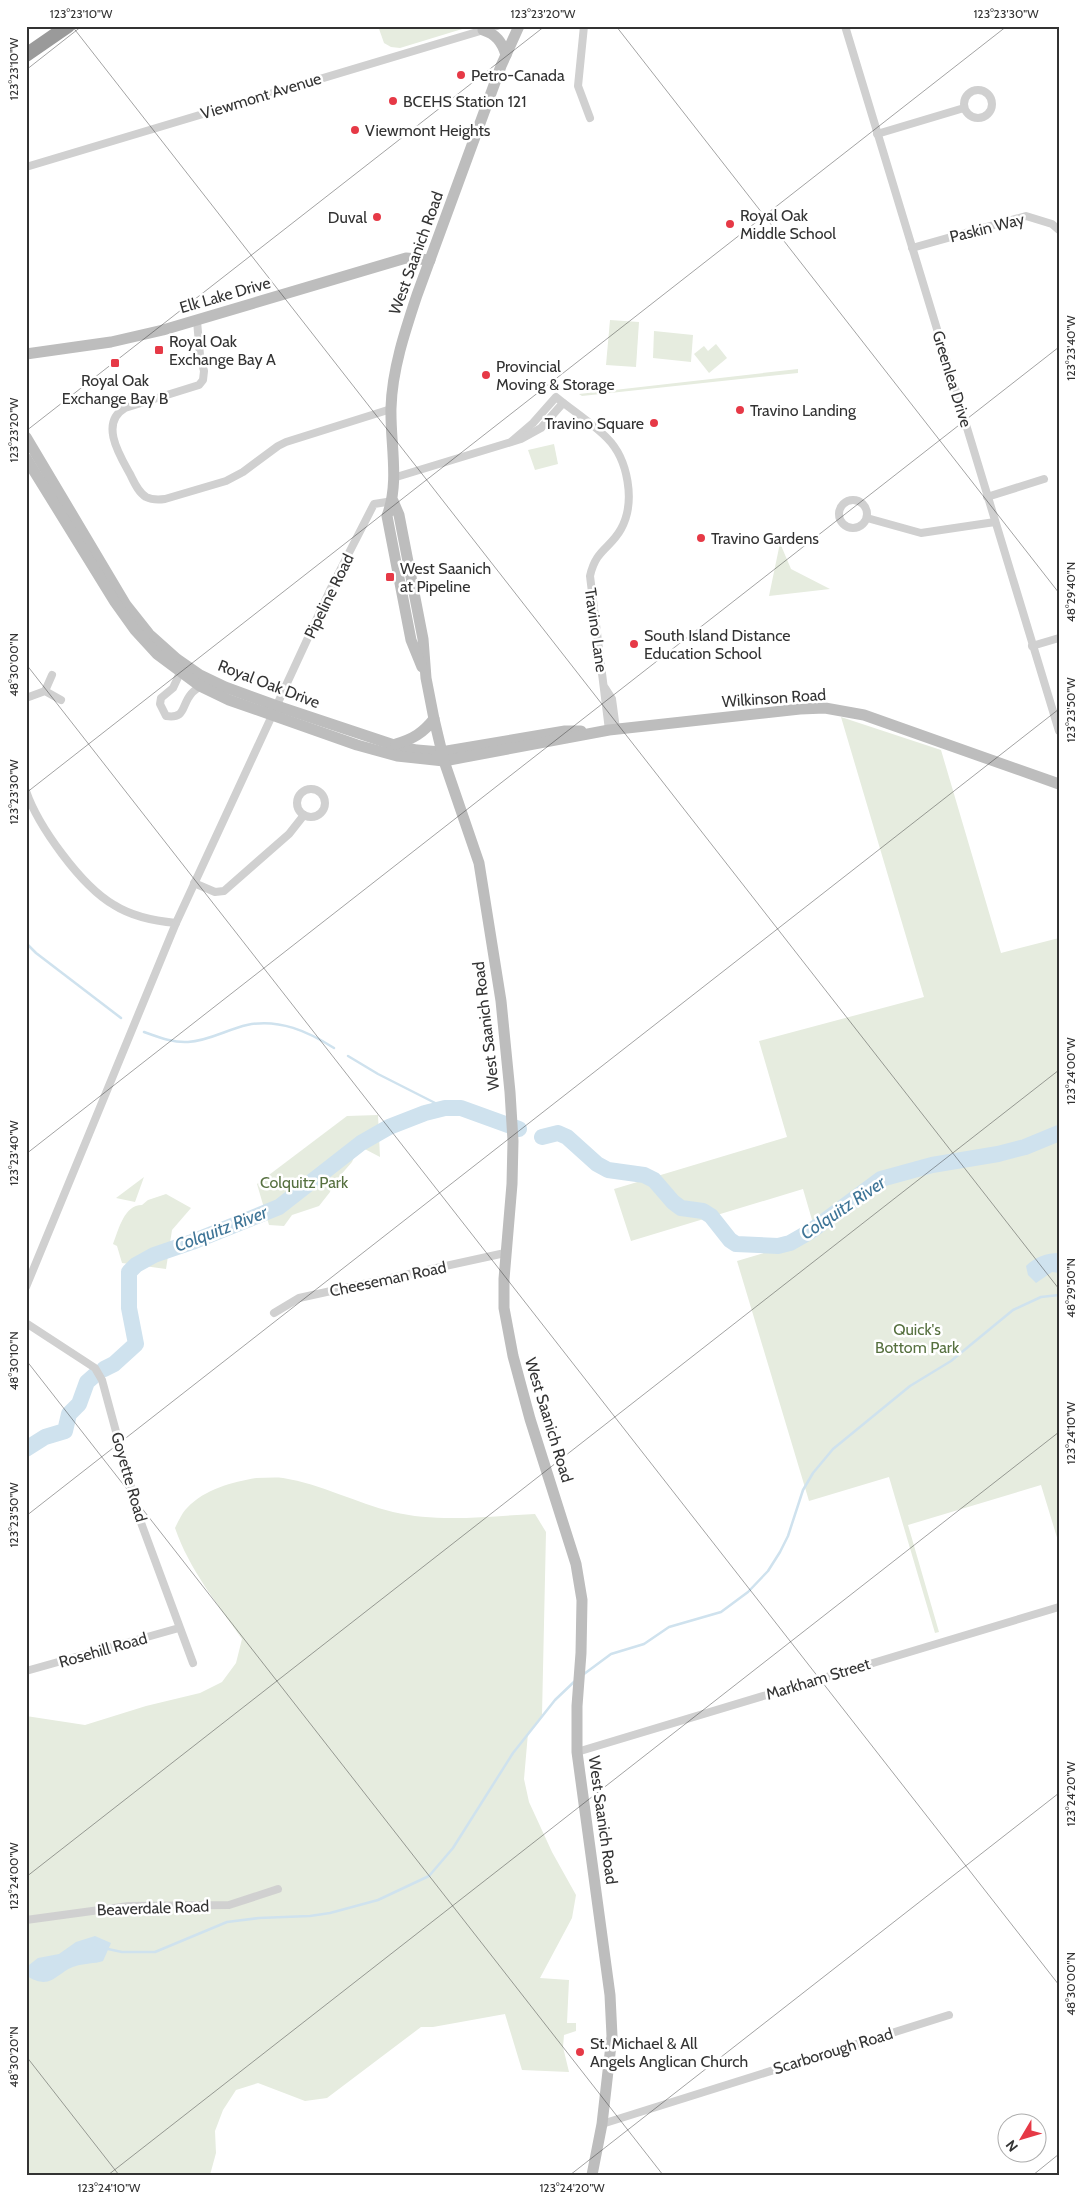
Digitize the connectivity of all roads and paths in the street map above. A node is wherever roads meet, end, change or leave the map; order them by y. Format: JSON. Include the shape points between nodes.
{"nodes":[{"id":1,"x":68,"y":26,"type":"edge"},
{"id":2,"x":497,"y":26,"type":"edge"},
{"id":3,"x":520,"y":26,"type":"edge"},
{"id":4,"x":584,"y":26,"type":"edge"},
{"id":5,"x":845,"y":26,"type":"edge"},
{"id":6,"x":483,"y":30,"type":"junction"},
{"id":7,"x":26,"y":55,"type":"edge"},
{"id":8,"x":506,"y":55,"type":"junction"},
{"id":9,"x":964,"y":108,"type":"dead end"},
{"id":10,"x":590,"y":118,"type":"dead end"},
{"id":11,"x":877,"y":134,"type":"junction"},
{"id":12,"x":26,"y":167,"type":"edge"},
{"id":13,"x":1059,"y":230,"type":"edge"},
{"id":14,"x":912,"y":248,"type":"junction"},
{"id":15,"x":430,"y":260,"type":"junction"},
{"id":16,"x":197,"y":320,"type":"junction"},
{"id":17,"x":58,"y":349,"type":"junction"},
{"id":18,"x":26,"y":354,"type":"edge"},
{"id":19,"x":26,"y":362,"type":"edge"},
{"id":20,"x":563,"y":403,"type":"junction"},
{"id":21,"x":391,"y":408,"type":"junction"},
{"id":22,"x":26,"y":436,"type":"edge"},
{"id":23,"x":512,"y":441,"type":"junction"},
{"id":24,"x":26,"y":458,"type":"edge"},
{"id":25,"x":393,"y":478,"type":"junction"},
{"id":26,"x":1044,"y":479,"type":"dead end"},
{"id":27,"x":987,"y":497,"type":"junction"},
{"id":28,"x":393,"y":501,"type":"junction"},
{"id":29,"x":867,"y":518,"type":"dead end"},
{"id":30,"x":995,"y":522,"type":"junction"},
{"id":31,"x":1059,"y":638,"type":"edge"},
{"id":32,"x":1032,"y":646,"type":"junction"},
{"id":33,"x":180,"y":673,"type":"junction"},
{"id":34,"x":52,"y":675,"type":"dead end"},
{"id":35,"x":200,"y":686,"type":"junction"},
{"id":36,"x":45,"y":691,"type":"junction"},
{"id":37,"x":26,"y":698,"type":"edge"},
{"id":38,"x":61,"y":700,"type":"dead end"},
{"id":39,"x":275,"y":712,"type":"junction"},
{"id":40,"x":434,"y":719,"type":"junction"},
{"id":41,"x":608,"y":730,"type":"junction"},
{"id":42,"x":1059,"y":731,"type":"edge"},
{"id":43,"x":394,"y":745,"type":"junction"},
{"id":44,"x":442,"y":756,"type":"junction"},
{"id":45,"x":1059,"y":784,"type":"edge"},
{"id":46,"x":26,"y":791,"type":"edge"},
{"id":47,"x":304,"y":814,"type":"dead end"},
{"id":48,"x":194,"y":883,"type":"junction"},
{"id":49,"x":176,"y":923,"type":"junction"},
{"id":50,"x":505,"y":1253,"type":"junction"},
{"id":51,"x":26,"y":1287,"type":"edge"},
{"id":52,"x":274,"y":1313,"type":"dead end"},
{"id":53,"x":26,"y":1323,"type":"edge"},
{"id":54,"x":1059,"y":1607,"type":"edge"},
{"id":55,"x":179,"y":1628,"type":"junction"},
{"id":56,"x":193,"y":1663,"type":"dead end"},
{"id":57,"x":26,"y":1671,"type":"edge"},
{"id":58,"x":578,"y":1752,"type":"junction"},
{"id":59,"x":278,"y":1889,"type":"dead end"},
{"id":60,"x":26,"y":1920,"type":"edge"},
{"id":61,"x":949,"y":2015,"type":"dead end"},
{"id":62,"x":602,"y":2124,"type":"junction"},
{"id":63,"x":592,"y":2175,"type":"edge"}],
"edges":[{"from":1,"to":7,"type":"highway"},
{"from":2,"to":6,"type":"street","name":"Viewmont Avenue"},
{"from":3,"to":8,"type":"main road","name":"West Saanich Road"},
{"from":4,"to":10,"type":"street","via":[[578,86]]},
{"from":5,"to":11,"type":"street","name":"Greenlea Drive"},
{"from":6,"to":8,"type":"main road","via":[[497,38]]},
{"from":6,"to":12,"type":"street","name":"Viewmont Avenue"},
{"from":8,"to":15,"type":"main road","name":"West Saanich Road"},
{"from":9,"to":11,"type":"street"},
{"from":11,"to":14,"type":"street","name":"Greenlea Drive"},
{"from":13,"to":14,"type":"street","name":"Paskin Way","via":[[1026,216]]},
{"from":14,"to":27,"type":"street","name":"Greenlea Drive"},
{"from":15,"to":16,"type":"main road","name":"Elk Lake Drive","via":[[406,258]]},
{"from":15,"to":21,"type":"main road","name":"West Saanich Road","via":[[406,329]]},
{"from":16,"to":17,"type":"main road","name":"Elk Lake Drive","via":[[111,342]]},
{"from":16,"to":21,"type":"street","via":[[204,370],[199,385],[125,408],[114,418],[116,450],[146,497],[165,499],[226,481],[244,472],[278,446]]},
{"from":17,"to":18,"type":"main road","name":"Elk Lake Drive"},
{"from":17,"to":19,"type":"main road"},
{"from":20,"to":23,"type":"street","name":"Travino Lane","via":[[541,428]]},
{"from":20,"to":23,"type":"street","name":"Travino Lane","via":[[556,397]]},
{"from":20,"to":41,"type":"street","name":"Travino Lane","via":[[608,438],[616,449],[627,478],[626,518],[597,555],[590,576],[604,686],[612,699]]},
{"from":21,"to":25,"type":"main road","name":"West Saanich Road"},
{"from":22,"to":39,"type":"main road","name":"Royal Oak Drive","via":[[126,605],[149,634],[200,675]]},
{"from":23,"to":25,"type":"street","name":"Travino Lane"},
{"from":24,"to":33,"type":"main road","name":"Royal Oak Drive","via":[[135,630]]},
{"from":25,"to":28,"type":"main road","name":"West Saanich Road"},
{"from":26,"to":27,"type":"street"},
{"from":27,"to":30,"type":"street","name":"Greenlea Drive"},
{"from":28,"to":39,"type":"street","name":"Pipeline Road","via":[[374,504]]},
{"from":28,"to":40,"type":"main road","name":"West Saanich Road","via":[[387,518],[411,640],[426,678]]},
{"from":29,"to":30,"type":"street","via":[[921,533]]},
{"from":30,"to":32,"type":"street","name":"Greenlea Drive"},
{"from":31,"to":32,"type":"street"},
{"from":32,"to":42,"type":"street","name":"Greenlea Drive"},
{"from":33,"to":35,"type":"main road","name":"Royal Oak Drive"},
{"from":33,"to":35,"type":"street","via":[[173,688],[161,698],[160,704],[166,716],[178,715]]},
{"from":34,"to":36,"type":"street"},
{"from":35,"to":39,"type":"main road","name":"Royal Oak Drive","via":[[229,700]]},
{"from":36,"to":37,"type":"street"},
{"from":36,"to":38,"type":"street"},
{"from":39,"to":43,"type":"main road","name":"Royal Oak Drive"},
{"from":39,"to":44,"type":"main road","name":"Royal Oak Drive","via":[[357,745],[397,756]]},
{"from":39,"to":48,"type":"street"},
{"from":40,"to":43,"type":"main road","via":[[412,740]]},
{"from":40,"to":44,"type":"main road","name":"West Saanich Road"},
{"from":41,"to":44,"type":"main road","name":"Wilkinson Road"},
{"from":41,"to":45,"type":"main road","name":"Wilkinson Road","via":[[825,708],[864,715]]},
{"from":43,"to":44,"type":"main road","name":"Royal Oak Drive"},
{"from":44,"to":50,"type":"main road","name":"West Saanich Road","via":[[479,863],[504,1026],[513,1141]]},
{"from":46,"to":49,"type":"street","via":[[64,856],[99,894],[128,913],[152,921]]},
{"from":47,"to":48,"type":"street","via":[[289,834],[224,891],[215,892]]},
{"from":48,"to":49,"type":"street"},
{"from":49,"to":51,"type":"street"},
{"from":50,"to":52,"type":"street","name":"Cheeseman Road","via":[[299,1298]]},
{"from":50,"to":58,"type":"main road","name":"West Saanich Road","via":[[504,1308],[512,1356],[576,1564],[582,1600]]},
{"from":53,"to":55,"type":"street","name":"Goyette Road","via":[[95,1368],[102,1380],[140,1520]]},
{"from":54,"to":58,"type":"street","name":"Markham Street"},
{"from":55,"to":56,"type":"street","name":"Goyette Road"},
{"from":55,"to":57,"type":"street","name":"Rosehill Road"},
{"from":58,"to":62,"type":"main road","name":"West Saanich Road","via":[[610,1995],[612,2036]]},
{"from":59,"to":60,"type":"street","name":"Beaverdale Road","via":[[229,1905],[129,1906]]},
{"from":61,"to":62,"type":"street","name":"Scarborough Road"},
{"from":62,"to":63,"type":"main road","name":"West Saanich Road"}]}
